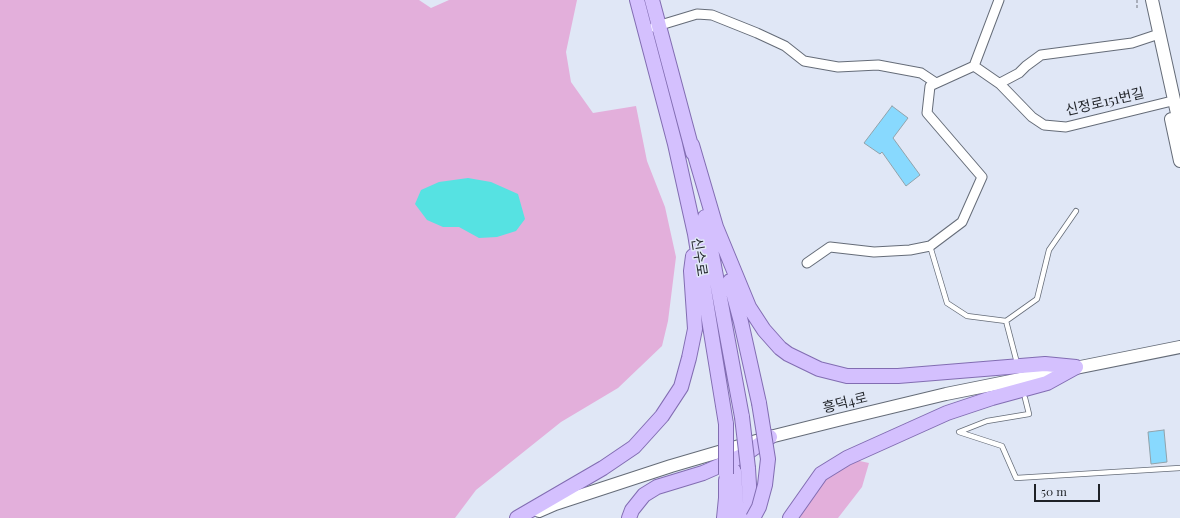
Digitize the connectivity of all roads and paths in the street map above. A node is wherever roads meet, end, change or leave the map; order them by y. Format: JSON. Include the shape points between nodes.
{"nodes":[{"id":1,"x":637,"y":0,"type":"edge"},
{"id":2,"x":652,"y":0,"type":"edge"},
{"id":3,"x":999,"y":0,"type":"edge"},
{"id":4,"x":1137,"y":0,"type":"edge"},
{"id":5,"x":1152,"y":0,"type":"edge"},
{"id":6,"x":1138,"y":10,"type":"dead end"},
{"id":7,"x":660,"y":26,"type":"junction"},
{"id":8,"x":646,"y":30,"type":"junction"},
{"id":9,"x":1159,"y":34,"type":"junction"},
{"id":10,"x":974,"y":66,"type":"junction"},
{"id":11,"x":1168,"y":74,"type":"junction"},
{"id":12,"x":936,"y":83,"type":"junction"},
{"id":13,"x":1000,"y":84,"type":"junction"},
{"id":14,"x":1180,"y":89,"type":"edge"},
{"id":15,"x":1168,"y":102,"type":"junction"},
{"id":16,"x":1180,"y":127,"type":"edge"},
{"id":17,"x":692,"y":145,"type":"junction"},
{"id":18,"x":1180,"y":161,"type":"edge"},
{"id":19,"x":1076,"y":211,"type":"dead end"},
{"id":20,"x":716,"y":227,"type":"junction"},
{"id":21,"x":695,"y":234,"type":"junction"},
{"id":22,"x":930,"y":246,"type":"junction"},
{"id":23,"x":807,"y":263,"type":"dead end"},
{"id":24,"x":1006,"y":321,"type":"junction"},
{"id":25,"x":1180,"y":347,"type":"edge"},
{"id":26,"x":1017,"y":363,"type":"dead end"},
{"id":27,"x":1076,"y":367,"type":"junction"},
{"id":28,"x":1025,"y":398,"type":"dead end"},
{"id":29,"x":770,"y":437,"type":"junction"},
{"id":30,"x":1180,"y":468,"type":"edge"},
{"id":31,"x":730,"y":472,"type":"junction"},
{"id":32,"x":517,"y":518,"type":"edge"},
{"id":33,"x":524,"y":518,"type":"edge"},
{"id":34,"x":629,"y":518,"type":"edge"},
{"id":35,"x":724,"y":518,"type":"edge"},
{"id":36,"x":738,"y":518,"type":"edge"},
{"id":37,"x":752,"y":518,"type":"edge"},
{"id":38,"x":790,"y":518,"type":"edge"}],
"edges":[{"from":1,"to":8,"type":"main road","name":"신수로"},
{"from":2,"to":7,"type":"main road","name":"신수로"},
{"from":3,"to":10,"type":"street"},
{"from":4,"to":6,"type":"path"},
{"from":5,"to":9,"type":"street"},
{"from":7,"to":8,"type":"street"},
{"from":7,"to":12,"type":"street","via":[[696,14],[712,16],[785,46],[804,61],[838,67],[878,65],[920,73]]},
{"from":7,"to":17,"type":"main road","name":"신수로"},
{"from":8,"to":21,"type":"main road","name":"신수로"},
{"from":9,"to":11,"type":"street"},
{"from":9,"to":13,"type":"street","via":[[1132,43],[1040,55],[1019,73]]},
{"from":10,"to":12,"type":"street"},
{"from":10,"to":13,"type":"street","name":"신정로151번길"},
{"from":11,"to":14,"type":"street"},
{"from":11,"to":15,"type":"street"},
{"from":11,"to":16,"type":"street"},
{"from":12,"to":22,"type":"street","via":[[930,86],[927,113],[982,178],[962,222]]},
{"from":13,"to":15,"type":"street","name":"신정로151번길","via":[[1032,117],[1044,125],[1066,127]]},
{"from":15,"to":18,"type":"street"},
{"from":17,"to":20,"type":"main road"},
{"from":17,"to":37,"type":"main road","name":"신수로","bridge":true,"via":[[742,417]]},
{"from":19,"to":24,"type":"lane","via":[[1049,250],[1037,299]]},
{"from":20,"to":27,"type":"main road","via":[[749,307],[764,330],[788,354],[819,369],[847,376],[898,376],[1045,364]]},
{"from":20,"to":37,"type":"main road","bridge":true,"via":[[741,322],[768,459],[765,485],[759,507]]},
{"from":21,"to":31,"type":"main road","name":"신수로","bridge":true,"via":[[726,424]]},
{"from":21,"to":32,"type":"main road","via":[[691,271],[695,329],[681,387],[662,416],[634,448]]},
{"from":22,"to":23,"type":"street","via":[[874,252],[830,247]]},
{"from":22,"to":24,"type":"lane","via":[[947,303],[966,316]]},
{"from":24,"to":26,"type":"lane"},
{"from":25,"to":27,"type":"street","name":"흥덕4로"},
{"from":27,"to":29,"type":"street","name":"흥덕4로","via":[[946,394]]},
{"from":27,"to":38,"type":"main road","via":[[1047,383],[947,413],[847,458],[821,474]]},
{"from":28,"to":30,"type":"lane","via":[[1030,414],[987,421],[959,432],[1002,446],[1016,478]]},
{"from":29,"to":33,"type":"street","name":"흥덕4로","via":[[621,482],[555,504]]},
{"from":29,"to":34,"type":"main road","via":[[744,456],[703,474],[657,487],[640,498]]},
{"from":31,"to":35,"type":"main road"},
{"from":31,"to":36,"type":"main road"}]}
